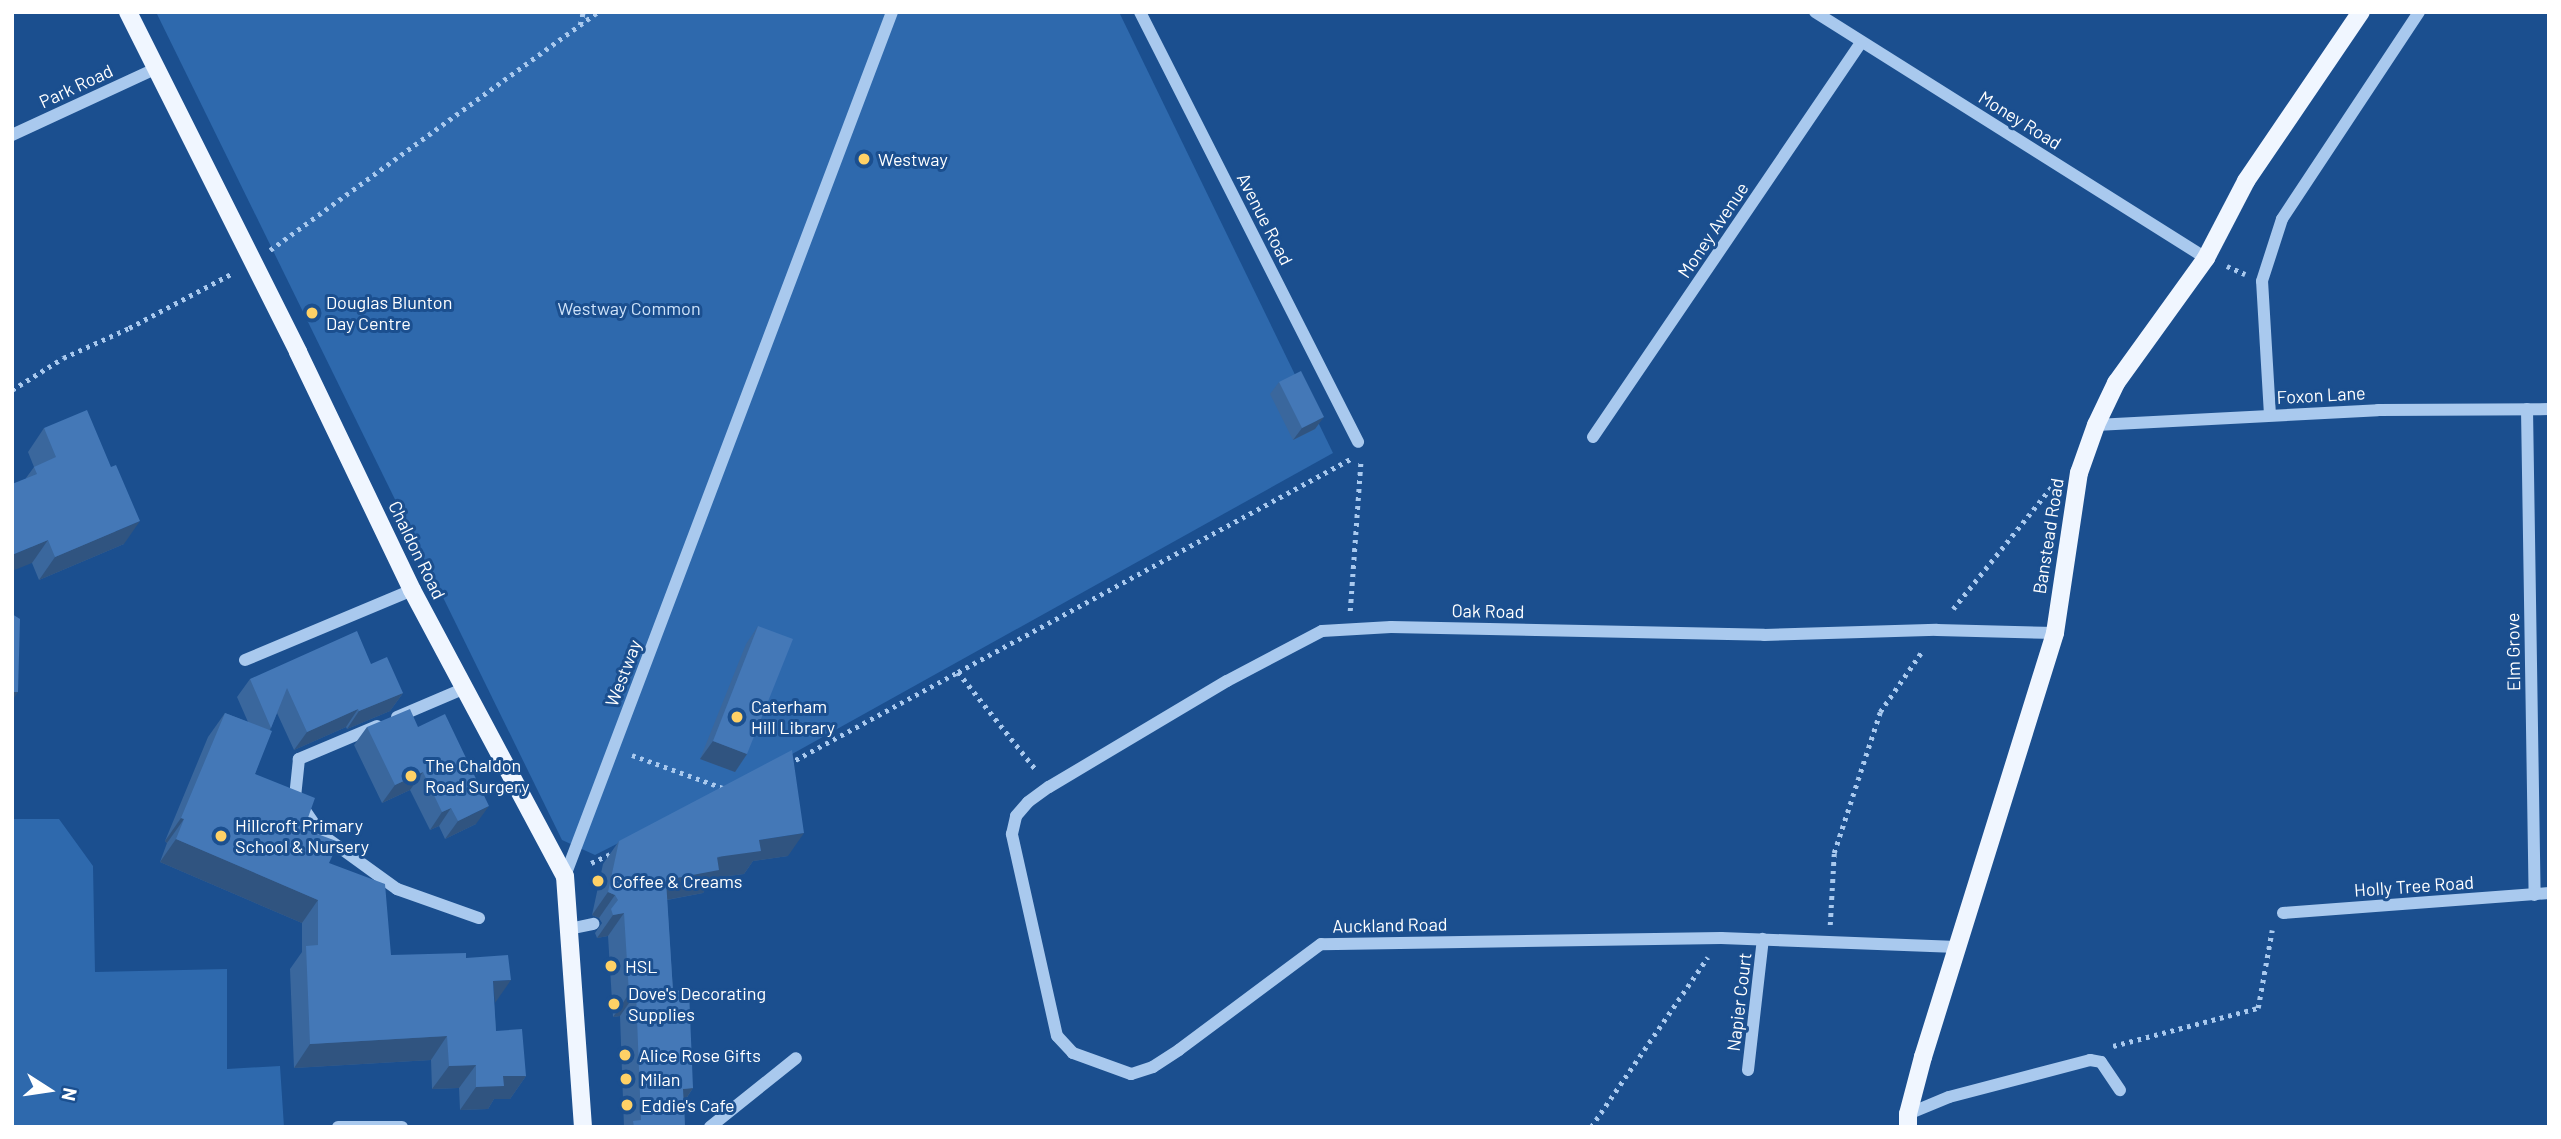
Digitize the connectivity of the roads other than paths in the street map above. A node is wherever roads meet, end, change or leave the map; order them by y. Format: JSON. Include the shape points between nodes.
{"nodes":[{"id":1,"x":128,"y":12,"type":"edge"},
{"id":2,"x":892,"y":12,"type":"edge"},
{"id":3,"x":1140,"y":12,"type":"edge"},
{"id":4,"x":1815,"y":12,"type":"edge"},
{"id":5,"x":2361,"y":12,"type":"edge"},
{"id":6,"x":2419,"y":12,"type":"edge"},
{"id":7,"x":1861,"y":42,"type":"junction"},
{"id":8,"x":155,"y":69,"type":"junction"},
{"id":9,"x":12,"y":135,"type":"edge"},
{"id":10,"x":2206,"y":258,"type":"junction"},
{"id":11,"x":2527,"y":409,"type":"junction"},
{"id":12,"x":2549,"y":409,"type":"edge"},
{"id":13,"x":2270,"y":415,"type":"junction"},
{"id":14,"x":2096,"y":425,"type":"junction"},
{"id":15,"x":1593,"y":437,"type":"dead end"},
{"id":16,"x":1358,"y":442,"type":"dead end"},
{"id":17,"x":412,"y":590,"type":"junction"},
{"id":18,"x":2055,"y":633,"type":"junction"},
{"id":19,"x":245,"y":660,"type":"dead end"},
{"id":20,"x":465,"y":688,"type":"junction"},
{"id":21,"x":1017,"y":858,"type":"joint"},
{"id":22,"x":565,"y":876,"type":"junction"},
{"id":23,"x":2549,"y":893,"type":"edge"},
{"id":24,"x":2535,"y":895,"type":"junction"},
{"id":25,"x":2283,"y":913,"type":"road end"},
{"id":26,"x":479,"y":918,"type":"dead end"},
{"id":27,"x":593,"y":924,"type":"dead end"},
{"id":28,"x":569,"y":929,"type":"junction"},
{"id":29,"x":1763,"y":939,"type":"junction"},
{"id":30,"x":1957,"y":947,"type":"junction"},
{"id":31,"x":796,"y":1058,"type":"dead end"},
{"id":32,"x":1748,"y":1070,"type":"dead end"},
{"id":33,"x":2120,"y":1090,"type":"dead end"},
{"id":34,"x":1908,"y":1120,"type":"edge"},
{"id":35,"x":338,"y":1127,"type":"edge"},
{"id":36,"x":402,"y":1127,"type":"edge"},
{"id":37,"x":583,"y":1127,"type":"edge"},
{"id":38,"x":710,"y":1127,"type":"edge"}],
"edges":[{"from":1,"to":8,"type":"main road","name":"Chaldon Road"},
{"from":2,"to":22,"type":"street","name":"Westway"},
{"from":3,"to":16,"type":"street","name":"Avenue Road"},
{"from":4,"to":7,"type":"street","name":"Money Road"},
{"from":5,"to":10,"type":"main road","name":"Banstead Road","via":[[2246,181]]},
{"from":6,"to":13,"type":"street","via":[[2282,219],[2262,281]]},
{"from":7,"to":10,"type":"street","name":"Money Road"},
{"from":7,"to":15,"type":"street","name":"Money Avenue"},
{"from":8,"to":9,"type":"street","name":"Park Road"},
{"from":8,"to":17,"type":"main road","name":"Chaldon Road"},
{"from":10,"to":14,"type":"main road","name":"Banstead Road","via":[[2116,383]]},
{"from":11,"to":12,"type":"street","name":"Foxon Lane"},
{"from":11,"to":13,"type":"street","name":"Foxon Lane"},
{"from":11,"to":24,"type":"street","name":"Elm Grove"},
{"from":13,"to":14,"type":"street","name":"Foxon Lane"},
{"from":14,"to":18,"type":"main road","name":"Banstead Road","via":[[2079,473]]},
{"from":17,"to":19,"type":"street"},
{"from":17,"to":20,"type":"main road","name":"Chaldon Road"},
{"from":18,"to":21,"type":"street","name":"Oak Road","via":[[1937,629],[1764,635],[1391,627],[1322,631],[1227,681],[1028,802],[1016,816],[1012,834]]},
{"from":18,"to":30,"type":"main road","name":"Banstead Road"},
{"from":20,"to":22,"type":"main road","name":"Chaldon Road"},
{"from":20,"to":26,"type":"street","via":[[299,759],[295,796],[321,834],[397,889]]},
{"from":21,"to":29,"type":"street","name":"Auckland Road","via":[[1057,1036],[1073,1052],[1131,1074],[1153,1067],[1179,1050],[1321,944]]},
{"from":22,"to":28,"type":"main road","name":"Chaldon Road"},
{"from":23,"to":24,"type":"street","name":"Holly Tree Road"},
{"from":24,"to":25,"type":"street","name":"Holly Tree Road"},
{"from":27,"to":28,"type":"street"},
{"from":28,"to":37,"type":"main road","name":"Chaldon Road"},
{"from":29,"to":30,"type":"street","name":"Auckland Road"},
{"from":29,"to":32,"type":"street","name":"Napier Court"},
{"from":30,"to":34,"type":"main road","name":"Banstead Road"},
{"from":31,"to":38,"type":"street"},
{"from":33,"to":34,"type":"street","via":[[2101,1062],[2090,1060],[1949,1097]]},
{"from":35,"to":36,"type":"street"}]}
